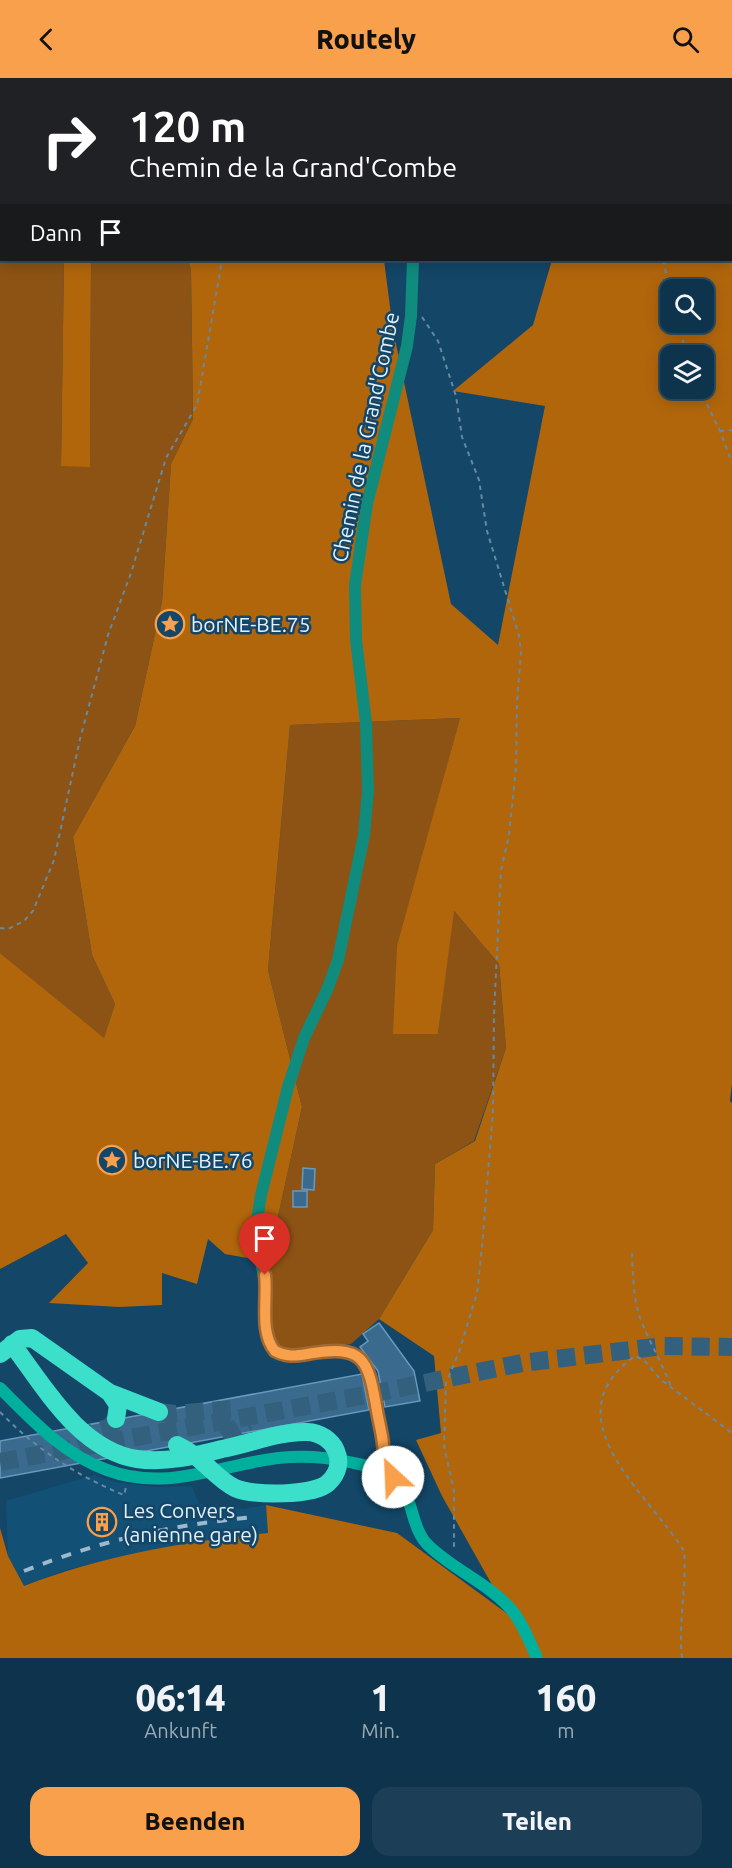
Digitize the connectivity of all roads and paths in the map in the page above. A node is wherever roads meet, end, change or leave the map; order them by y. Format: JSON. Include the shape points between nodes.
{"nodes":[{"id":1,"x":222,"y":261,"type":"edge"},
{"id":2,"x":413,"y":261,"type":"edge"},
{"id":3,"x":663,"y":261,"type":"edge"},
{"id":4,"x":667,"y":279,"type":"edge"},
{"id":5,"x":412,"y":306,"type":"junction"},
{"id":6,"x":704,"y":399,"type":"edge"},
{"id":7,"x":732,"y":430,"type":"edge"},
{"id":8,"x":720,"y":431,"type":"junction"},
{"id":9,"x":732,"y":464,"type":"edge"},
{"id":10,"x":0,"y":928,"type":"edge"},
{"id":11,"x":632,"y":1253,"type":"dead end"},
{"id":12,"x":6,"y":1349,"type":"edge"},
{"id":13,"x":671,"y":1387,"type":"junction"},
{"id":14,"x":0,"y":1388,"type":"edge"},
{"id":15,"x":111,"y":1393,"type":"junction"},
{"id":16,"x":159,"y":1412,"type":"tunnel mouth"},
{"id":17,"x":116,"y":1419,"type":"dead end"},
{"id":18,"x":732,"y":1433,"type":"edge"},
{"id":19,"x":223,"y":1437,"type":"dead end"},
{"id":20,"x":177,"y":1445,"type":"dead end"},
{"id":21,"x":380,"y":1470,"type":"junction"},
{"id":22,"x":222,"y":1477,"type":"junction"},
{"id":23,"x":449,"y":1562,"type":"junction"},
{"id":24,"x":537,"y":1658,"type":"edge"},
{"id":25,"x":681,"y":1658,"type":"edge"}],
"edges":[{"from":1,"to":10,"type":"path","via":[[197,405],[166,458],[108,635],[54,860],[33,911],[24,921],[8,929]]},
{"from":2,"to":5,"type":"street","name":"Chemin de la Grand'Combe"},
{"from":3,"to":4,"type":"path"},
{"from":5,"to":21,"type":"street","name":"Chemin de la Grand'Combe","via":[[407,346],[367,504],[355,585],[357,649],[366,723],[368,791],[364,835],[338,960],[304,1038],[288,1087],[257,1221],[270,1344],[285,1356],[339,1350],[362,1361],[371,1376],[384,1447]]},
{"from":5,"to":23,"type":"path","via":[[433,331],[456,396],[462,438],[479,480],[487,531],[521,652],[516,768],[501,870],[493,1111],[477,1293],[446,1383],[444,1446],[454,1491],[454,1547]]},
{"from":6,"to":8,"type":"path"},
{"from":7,"to":8,"type":"path"},
{"from":8,"to":9,"type":"path"},
{"from":11,"to":13,"type":"path","via":[[640,1321]]},
{"from":12,"to":15,"type":"highway","via":[[23,1337],[32,1338]]},
{"from":12,"to":22,"type":"highway","via":[[73,1422],[92,1438],[126,1456],[147,1460],[178,1458],[301,1432],[322,1435],[338,1455],[333,1477],[312,1490],[251,1492],[234,1487]]},
{"from":13,"to":18,"type":"path"},
{"from":13,"to":25,"type":"path","via":[[635,1356],[608,1387],[602,1400],[601,1426],[614,1461],[684,1551]]},
{"from":14,"to":21,"type":"street","via":[[60,1444],[94,1465],[119,1474],[176,1479],[275,1459],[326,1458]]},
{"from":15,"to":16,"type":"highway"},
{"from":15,"to":17,"type":"highway","via":[[118,1405]]},
{"from":19,"to":22,"type":"highway","via":[[216,1458]]},
{"from":20,"to":22,"type":"highway"},
{"from":21,"to":23,"type":"street","via":[[401,1484],[417,1532]]},
{"from":23,"to":24,"type":"street","via":[[507,1604]]}]}
